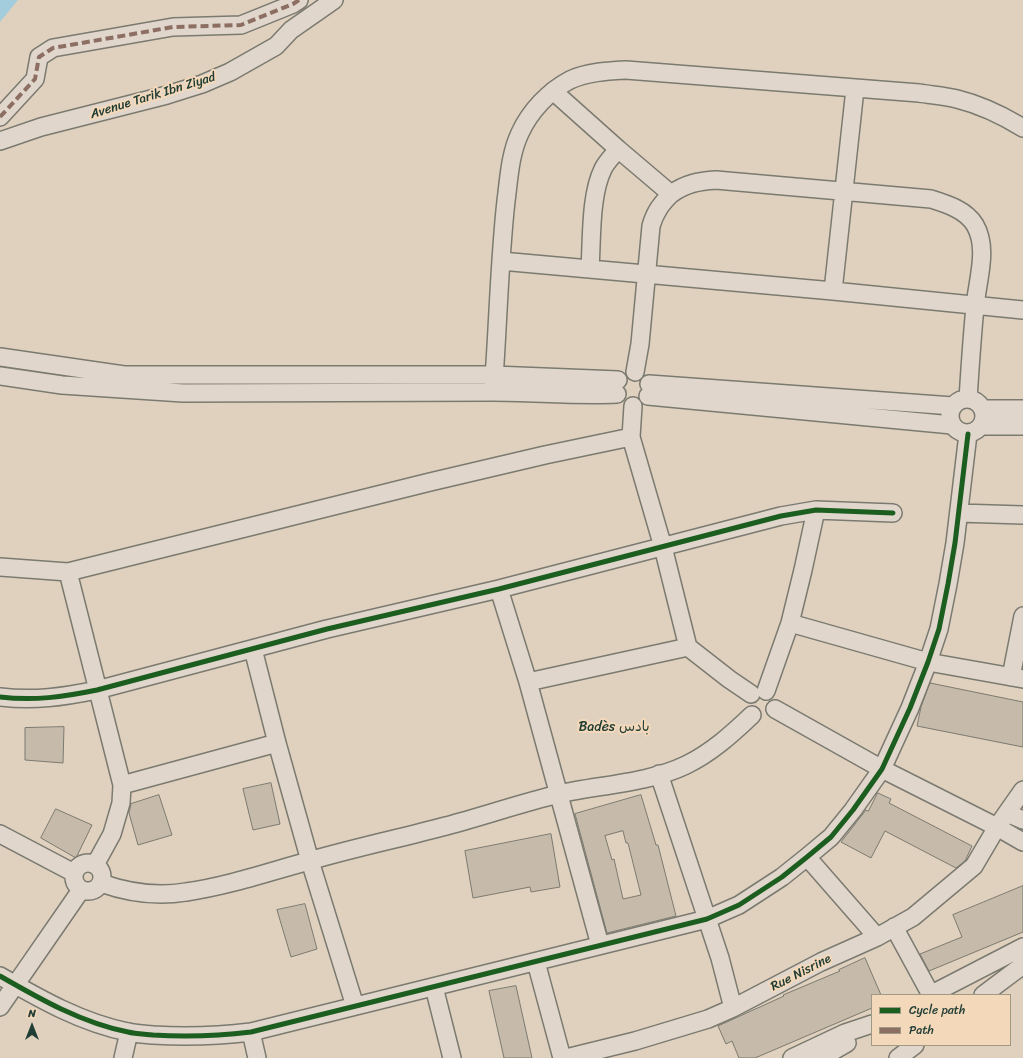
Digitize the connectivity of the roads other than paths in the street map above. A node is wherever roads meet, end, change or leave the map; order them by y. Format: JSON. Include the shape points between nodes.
{"nodes":[{"id":1,"x":299,"y":0,"type":"edge"},
{"id":2,"x":334,"y":0,"type":"edge"},
{"id":3,"x":855,"y":89,"type":"junction"},
{"id":4,"x":553,"y":91,"type":"junction"},
{"id":5,"x":0,"y":117,"type":"edge"},
{"id":6,"x":1023,"y":128,"type":"edge"},
{"id":7,"x":0,"y":141,"type":"edge"},
{"id":8,"x":618,"y":149,"type":"junction"},
{"id":9,"x":845,"y":191,"type":"junction"},
{"id":10,"x":671,"y":194,"type":"junction"},
{"id":11,"x":501,"y":261,"type":"junction"},
{"id":12,"x":590,"y":268,"type":"junction"},
{"id":13,"x":648,"y":274,"type":"junction"},
{"id":14,"x":834,"y":291,"type":"junction"},
{"id":15,"x":975,"y":306,"type":"junction"},
{"id":16,"x":1023,"y":310,"type":"edge"},
{"id":17,"x":0,"y":357,"type":"edge"},
{"id":18,"x":635,"y":372,"type":"junction"},
{"id":19,"x":494,"y":375,"type":"junction"},
{"id":20,"x":0,"y":376,"type":"edge"},
{"id":21,"x":618,"y":387,"type":"junction"},
{"id":22,"x":649,"y":390,"type":"junction"},
{"id":23,"x":493,"y":392,"type":"junction"},
{"id":24,"x":968,"y":399,"type":"junction"},
{"id":25,"x":825,"y":405,"type":"junction"},
{"id":26,"x":633,"y":406,"type":"junction"},
{"id":27,"x":953,"y":406,"type":"junction"},
{"id":28,"x":1023,"y":410,"type":"edge"},
{"id":29,"x":978,"y":423,"type":"junction"},
{"id":30,"x":952,"y":425,"type":"junction"},
{"id":31,"x":1023,"y":426,"type":"edge"},
{"id":32,"x":631,"y":437,"type":"junction"},
{"id":33,"x":816,"y":510,"type":"junction"},
{"id":34,"x":893,"y":513,"type":"dead end"},
{"id":35,"x":959,"y":513,"type":"junction"},
{"id":36,"x":1023,"y":515,"type":"edge"},
{"id":37,"x":663,"y":547,"type":"junction"},
{"id":38,"x":0,"y":567,"type":"edge"},
{"id":39,"x":68,"y":572,"type":"junction"},
{"id":40,"x":499,"y":589,"type":"junction"},
{"id":41,"x":1023,"y":616,"type":"edge"},
{"id":42,"x":790,"y":623,"type":"junction"},
{"id":43,"x":688,"y":648,"type":"junction"},
{"id":44,"x":252,"y":649,"type":"junction"},
{"id":45,"x":928,"y":662,"type":"junction"},
{"id":46,"x":1017,"y":678,"type":"edge"},
{"id":47,"x":528,"y":682,"type":"junction"},
{"id":48,"x":97,"y":690,"type":"junction"},
{"id":49,"x":758,"y":692,"type":"junction"},
{"id":50,"x":0,"y":697,"type":"edge"},
{"id":51,"x":775,"y":709,"type":"junction"},
{"id":52,"x":752,"y":715,"type":"junction"},
{"id":53,"x":277,"y":743,"type":"junction"},
{"id":54,"x":882,"y":769,"type":"junction"},
{"id":55,"x":659,"y":774,"type":"junction"},
{"id":56,"x":122,"y":784,"type":"junction"},
{"id":57,"x":1023,"y":790,"type":"edge"},
{"id":58,"x":559,"y":794,"type":"junction"},
{"id":59,"x":1007,"y":813,"type":"junction"},
{"id":60,"x":1023,"y":820,"type":"edge"},
{"id":61,"x":997,"y":827,"type":"junction"},
{"id":62,"x":0,"y":834,"type":"edge"},
{"id":63,"x":1023,"y":842,"type":"edge"},
{"id":64,"x":807,"y":857,"type":"junction"},
{"id":65,"x":310,"y":861,"type":"junction"},
{"id":66,"x":95,"y":865,"type":"junction"},
{"id":67,"x":74,"y":873,"type":"junction"},
{"id":68,"x":101,"y":883,"type":"junction"},
{"id":69,"x":81,"y":890,"type":"junction"},
{"id":70,"x":707,"y":919,"type":"junction"},
{"id":71,"x":894,"y":927,"type":"junction"},
{"id":72,"x":877,"y":936,"type":"junction"},
{"id":73,"x":600,"y":945,"type":"junction"},
{"id":74,"x":1023,"y":947,"type":"edge"},
{"id":75,"x":536,"y":962,"type":"junction"},
{"id":76,"x":1023,"y":965,"type":"edge"},
{"id":77,"x":0,"y":976,"type":"edge"},
{"id":78,"x":15,"y":984,"type":"junction"},
{"id":79,"x":434,"y":987,"type":"junction"},
{"id":80,"x":930,"y":994,"type":"edge"},
{"id":81,"x":933,"y":994,"type":"edge"},
{"id":82,"x":984,"y":994,"type":"edge"},
{"id":83,"x":355,"y":1006,"type":"junction"},
{"id":84,"x":0,"y":1007,"type":"edge"},
{"id":85,"x":733,"y":1008,"type":"junction"},
{"id":86,"x":871,"y":1024,"type":"edge"},
{"id":87,"x":871,"y":1030,"type":"edge"},
{"id":88,"x":129,"y":1032,"type":"junction"},
{"id":89,"x":251,"y":1032,"type":"junction"},
{"id":90,"x":915,"y":1046,"type":"edge"},
{"id":91,"x":123,"y":1058,"type":"edge"},
{"id":92,"x":257,"y":1058,"type":"edge"},
{"id":93,"x":452,"y":1058,"type":"edge"},
{"id":94,"x":562,"y":1058,"type":"edge"},
{"id":95,"x":566,"y":1058,"type":"edge"},
{"id":96,"x":792,"y":1058,"type":"edge"},
{"id":97,"x":821,"y":1058,"type":"edge"},
{"id":98,"x":898,"y":1058,"type":"edge"}],
"edges":[{"from":1,"to":5,"type":"street","via":[[241,25],[174,26],[53,48],[39,57],[35,79]]},
{"from":2,"to":7,"type":"street","name":"Avenue Tarik Ibn Ziyad","via":[[290,30],[276,46],[230,72],[202,84],[41,127]]},
{"from":3,"to":4,"type":"street","via":[[626,70],[587,75],[570,80]]},
{"from":3,"to":6,"type":"street","via":[[955,98],[999,114]]},
{"from":3,"to":9,"type":"street"},
{"from":4,"to":8,"type":"street"},
{"from":4,"to":11,"type":"street","via":[[528,119],[513,154]]},
{"from":8,"to":10,"type":"street"},
{"from":8,"to":12,"type":"street","via":[[603,168],[598,183]]},
{"from":9,"to":10,"type":"street","via":[[716,180],[689,183]]},
{"from":9,"to":14,"type":"street"},
{"from":9,"to":15,"type":"street","via":[[931,200],[948,204],[968,217],[980,238],[981,250]]},
{"from":10,"to":13,"type":"street","via":[[654,215]]},
{"from":11,"to":12,"type":"street"},
{"from":11,"to":19,"type":"street"},
{"from":12,"to":13,"type":"street"},
{"from":13,"to":14,"type":"street"},
{"from":13,"to":18,"type":"street"},
{"from":14,"to":15,"type":"street"},
{"from":15,"to":16,"type":"street"},
{"from":15,"to":24,"type":"street"},
{"from":17,"to":19,"type":"street","via":[[124,374]]},
{"from":18,"to":21,"type":"street","via":[[623,375]]},
{"from":18,"to":22,"type":"street","via":[[644,376]]},
{"from":19,"to":21,"type":"street"},
{"from":19,"to":23,"type":"street"},
{"from":20,"to":23,"type":"street","via":[[62,385],[183,393]]},
{"from":21,"to":23,"type":"street","via":[[597,395]]},
{"from":21,"to":26,"type":"street","via":[[620,400]]},
{"from":22,"to":25,"type":"street"},
{"from":22,"to":26,"type":"street","via":[[642,403]]},
{"from":24,"to":27,"type":"street","via":[[962,399]]},
{"from":24,"to":29,"type":"street","via":[[977,402]]},
{"from":25,"to":27,"type":"street"},
{"from":25,"to":30,"type":"street"},
{"from":26,"to":32,"type":"street"},
{"from":27,"to":30,"type":"street","via":[[950,412]]},
{"from":28,"to":29,"type":"street"},
{"from":29,"to":30,"type":"street","via":[[962,433]]},
{"from":29,"to":31,"type":"street"},
{"from":29,"to":35,"type":"street"},
{"from":32,"to":37,"type":"street"},
{"from":32,"to":39,"type":"street","via":[[430,482]]},
{"from":33,"to":34,"type":"street"},
{"from":33,"to":37,"type":"street","via":[[781,516]]},
{"from":33,"to":42,"type":"street"},
{"from":35,"to":36,"type":"street"},
{"from":35,"to":45,"type":"street","via":[[956,543],[939,629]]},
{"from":37,"to":40,"type":"street"},
{"from":37,"to":43,"type":"street"},
{"from":38,"to":39,"type":"street"},
{"from":39,"to":48,"type":"street"},
{"from":40,"to":44,"type":"street"},
{"from":40,"to":47,"type":"street"},
{"from":41,"to":46,"type":"street"},
{"from":42,"to":45,"type":"street"},
{"from":42,"to":49,"type":"street"},
{"from":43,"to":47,"type":"street"},
{"from":43,"to":49,"type":"street","via":[[729,679]]},
{"from":44,"to":48,"type":"street"},
{"from":44,"to":53,"type":"street"},
{"from":45,"to":46,"type":"street"},
{"from":45,"to":54,"type":"street"},
{"from":47,"to":58,"type":"street"},
{"from":48,"to":50,"type":"street","via":[[46,699]]},
{"from":48,"to":56,"type":"street"},
{"from":49,"to":51,"type":"street","via":[[771,693],[776,703]]},
{"from":49,"to":52,"type":"street","via":[[748,699],[748,710]]},
{"from":51,"to":52,"type":"street","via":[[768,717],[756,718]]},
{"from":51,"to":54,"type":"street"},
{"from":52,"to":55,"type":"street","via":[[704,754],[686,765]]},
{"from":53,"to":56,"type":"street"},
{"from":53,"to":65,"type":"street"},
{"from":54,"to":61,"type":"street"},
{"from":54,"to":64,"type":"street","via":[[831,837]]},
{"from":55,"to":58,"type":"street"},
{"from":55,"to":70,"type":"street"},
{"from":56,"to":66,"type":"street","via":[[121,803],[112,834]]},
{"from":57,"to":59,"type":"street","name":"Rue Nisrine"},
{"from":58,"to":65,"type":"street"},
{"from":58,"to":73,"type":"street"},
{"from":59,"to":60,"type":"street"},
{"from":59,"to":61,"type":"street","name":"Rue Nisrine"},
{"from":61,"to":63,"type":"street"},
{"from":61,"to":71,"type":"street","name":"Rue Nisrine","via":[[974,866],[913,917]]},
{"from":62,"to":67,"type":"street"},
{"from":64,"to":70,"type":"street","via":[[740,905]]},
{"from":64,"to":72,"type":"street"},
{"from":65,"to":68,"type":"street","via":[[239,881],[185,892],[156,895],[136,893]]},
{"from":65,"to":83,"type":"street"},
{"from":66,"to":67,"type":"street","via":[[80,865]]},
{"from":66,"to":68,"type":"street","via":[[101,872]]},
{"from":67,"to":69,"type":"street","via":[[74,882]]},
{"from":68,"to":69,"type":"street","via":[[90,892]]},
{"from":69,"to":78,"type":"street"},
{"from":70,"to":73,"type":"street"},
{"from":70,"to":85,"type":"street"},
{"from":71,"to":72,"type":"street","name":"Rue Nisrine"},
{"from":71,"to":80,"type":"street"},
{"from":72,"to":85,"type":"street","name":"Rue Nisrine"},
{"from":73,"to":75,"type":"street"},
{"from":74,"to":81,"type":"street"},
{"from":75,"to":79,"type":"street"},
{"from":75,"to":94,"type":"street"},
{"from":76,"to":82,"type":"street"},
{"from":77,"to":78,"type":"street"},
{"from":78,"to":84,"type":"street"},
{"from":78,"to":88,"type":"street","via":[[73,1015]]},
{"from":79,"to":83,"type":"street"},
{"from":79,"to":93,"type":"street"},
{"from":83,"to":89,"type":"street"},
{"from":85,"to":95,"type":"street","name":"Rue Nisrine","via":[[673,1030]]},
{"from":86,"to":96,"type":"street","via":[[845,1033]]},
{"from":87,"to":97,"type":"street"},
{"from":88,"to":89,"type":"street","via":[[213,1036]]},
{"from":88,"to":91,"type":"street"},
{"from":89,"to":92,"type":"street"},
{"from":90,"to":98,"type":"street"}]}
